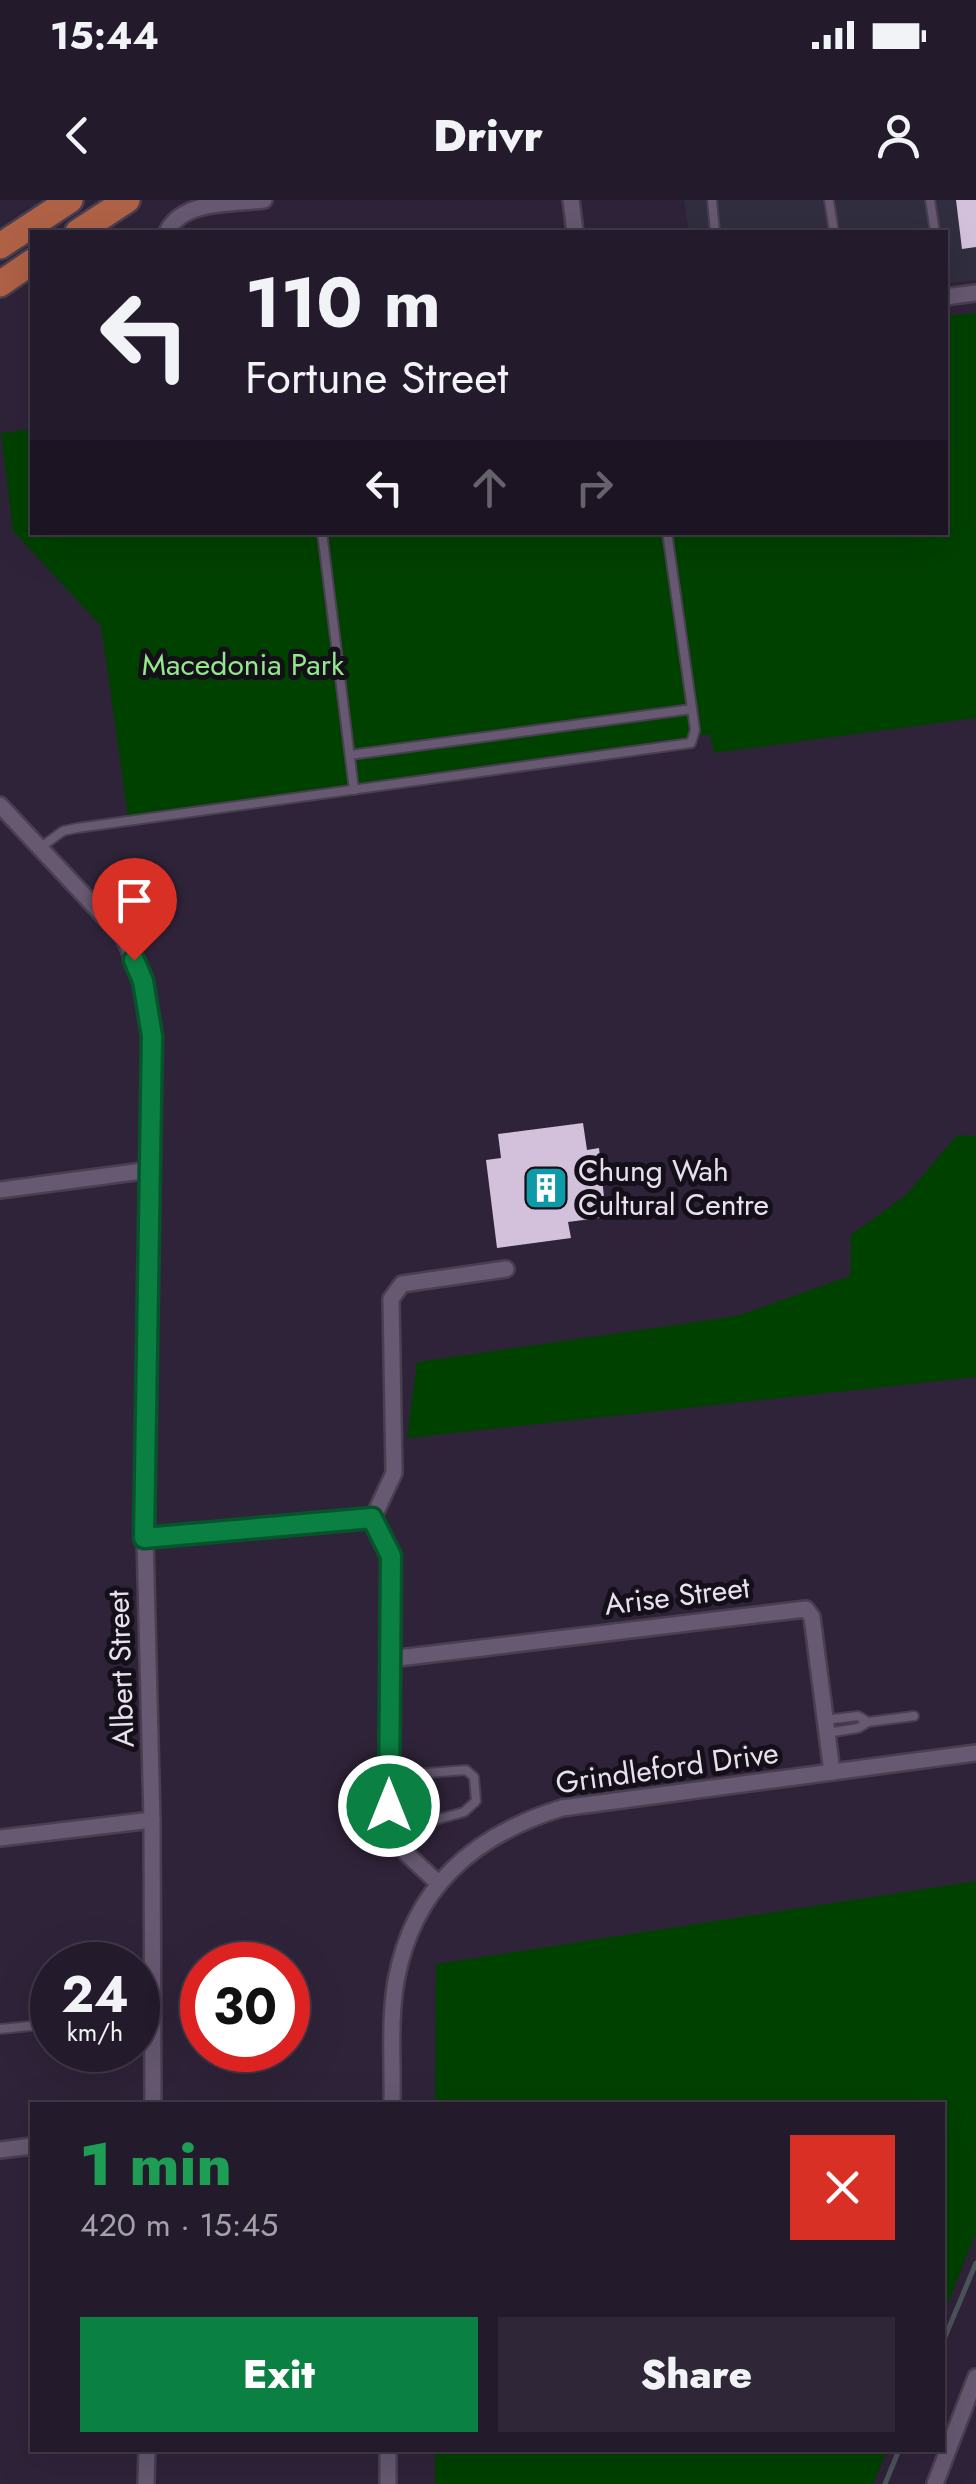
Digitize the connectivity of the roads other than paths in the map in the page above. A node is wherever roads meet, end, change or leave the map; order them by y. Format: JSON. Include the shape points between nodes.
{"nodes":[{"id":1,"x":70,"y":200,"type":"edge"},
{"id":2,"x":128,"y":200,"type":"edge"},
{"id":3,"x":264,"y":200,"type":"edge"},
{"id":4,"x":572,"y":200,"type":"edge"},
{"id":5,"x":712,"y":200,"type":"edge"},
{"id":6,"x":829,"y":200,"type":"edge"},
{"id":7,"x":930,"y":200,"type":"edge"},
{"id":8,"x":81,"y":230,"type":"edge"},
{"id":9,"x":168,"y":230,"type":"edge"},
{"id":10,"x":576,"y":230,"type":"edge"},
{"id":11,"x":715,"y":230,"type":"edge"},
{"id":12,"x":834,"y":230,"type":"edge"},
{"id":13,"x":935,"y":230,"type":"edge"},
{"id":14,"x":0,"y":246,"type":"edge"},
{"id":15,"x":30,"y":263,"type":"edge"},
{"id":16,"x":0,"y":284,"type":"edge"},
{"id":17,"x":976,"y":293,"type":"edge"},
{"id":18,"x":948,"y":297,"type":"edge"},
{"id":19,"x":322,"y":535,"type":"edge"},
{"id":20,"x":667,"y":535,"type":"edge"},
{"id":21,"x":692,"y":709,"type":"junction"},
{"id":22,"x":350,"y":754,"type":"junction"},
{"id":23,"x":354,"y":790,"type":"junction"},
{"id":24,"x":0,"y":805,"type":"edge"},
{"id":25,"x":40,"y":848,"type":"junction"},
{"id":26,"x":150,"y":1170,"type":"junction"},
{"id":27,"x":0,"y":1190,"type":"edge"},
{"id":28,"x":506,"y":1269,"type":"dead end"},
{"id":29,"x":372,"y":1518,"type":"junction"},
{"id":30,"x":144,"y":1538,"type":"junction"},
{"id":31,"x":390,"y":1659,"type":"junction"},
{"id":32,"x":914,"y":1716,"type":"dead end"},
{"id":33,"x":826,"y":1727,"type":"junction"},
{"id":34,"x":976,"y":1753,"type":"edge"},
{"id":35,"x":832,"y":1772,"type":"junction"},
{"id":36,"x":390,"y":1776,"type":"junction"},
{"id":37,"x":152,"y":1820,"type":"junction"},
{"id":38,"x":392,"y":1832,"type":"junction"},
{"id":39,"x":0,"y":1838,"type":"edge"},
{"id":40,"x":438,"y":1884,"type":"junction"},
{"id":41,"x":148,"y":1942,"type":"edge"},
{"id":42,"x":30,"y":2026,"type":"edge"},
{"id":43,"x":0,"y":2029,"type":"edge"},
{"id":44,"x":150,"y":2072,"type":"edge"},
{"id":45,"x":153,"y":2102,"type":"edge"},
{"id":46,"x":392,"y":2102,"type":"edge"},
{"id":47,"x":30,"y":2146,"type":"edge"},
{"id":48,"x":0,"y":2150,"type":"edge"},
{"id":49,"x":976,"y":2377,"type":"edge"},
{"id":50,"x":148,"y":2452,"type":"edge"},
{"id":51,"x":388,"y":2452,"type":"edge"},
{"id":52,"x":146,"y":2484,"type":"edge"},
{"id":53,"x":388,"y":2484,"type":"edge"},
{"id":54,"x":935,"y":2484,"type":"edge"}],
"edges":[{"from":1,"to":14,"type":"highway"},
{"from":2,"to":8,"type":"highway"},
{"from":3,"to":9,"type":"street","via":[[184,212]]},
{"from":4,"to":10,"type":"street"},
{"from":5,"to":11,"type":"lane"},
{"from":6,"to":12,"type":"lane"},
{"from":7,"to":13,"type":"lane"},
{"from":15,"to":16,"type":"highway"},
{"from":17,"to":18,"type":"street"},
{"from":19,"to":22,"type":"lane"},
{"from":20,"to":21,"type":"lane"},
{"from":21,"to":22,"type":"lane"},
{"from":21,"to":23,"type":"lane","via":[[694,739],[686,745]]},
{"from":22,"to":23,"type":"lane"},
{"from":23,"to":25,"type":"lane","via":[[77,828]]},
{"from":24,"to":25,"type":"street","name":"Albert Street"},
{"from":25,"to":26,"type":"street","name":"Albert Street","via":[[124,938],[143,981],[152,1036]]},
{"from":26,"to":27,"type":"street"},
{"from":26,"to":30,"type":"street","name":"Albert Street"},
{"from":28,"to":29,"type":"street","via":[[402,1284],[391,1298],[394,1473]]},
{"from":29,"to":30,"type":"street"},
{"from":29,"to":31,"type":"street","via":[[391,1556]]},
{"from":30,"to":37,"type":"street","name":"Albert Street"},
{"from":31,"to":33,"type":"street","name":"Arise Street","via":[[806,1610]]},
{"from":31,"to":36,"type":"street"},
{"from":32,"to":33,"type":"lane"},
{"from":33,"to":35,"type":"street","name":"Arise Street"},
{"from":34,"to":35,"type":"street","name":"Grindleford Drive"},
{"from":35,"to":40,"type":"street","name":"Grindleford Drive","via":[[562,1808],[494,1836]]},
{"from":36,"to":38,"type":"street"},
{"from":36,"to":38,"type":"lane","via":[[466,1770],[474,1776],[476,1800],[464,1812]]},
{"from":37,"to":39,"type":"street"},
{"from":37,"to":41,"type":"street","name":"Albert Street"},
{"from":38,"to":40,"type":"street"},
{"from":40,"to":46,"type":"street","name":"Grindleford Drive","via":[[418,1912],[396,1983]]},
{"from":42,"to":43,"type":"lane"},
{"from":44,"to":45,"type":"street","name":"Albert Street"},
{"from":47,"to":48,"type":"street"},
{"from":49,"to":54,"type":"street"},
{"from":50,"to":52,"type":"street"},
{"from":51,"to":53,"type":"street"}]}
